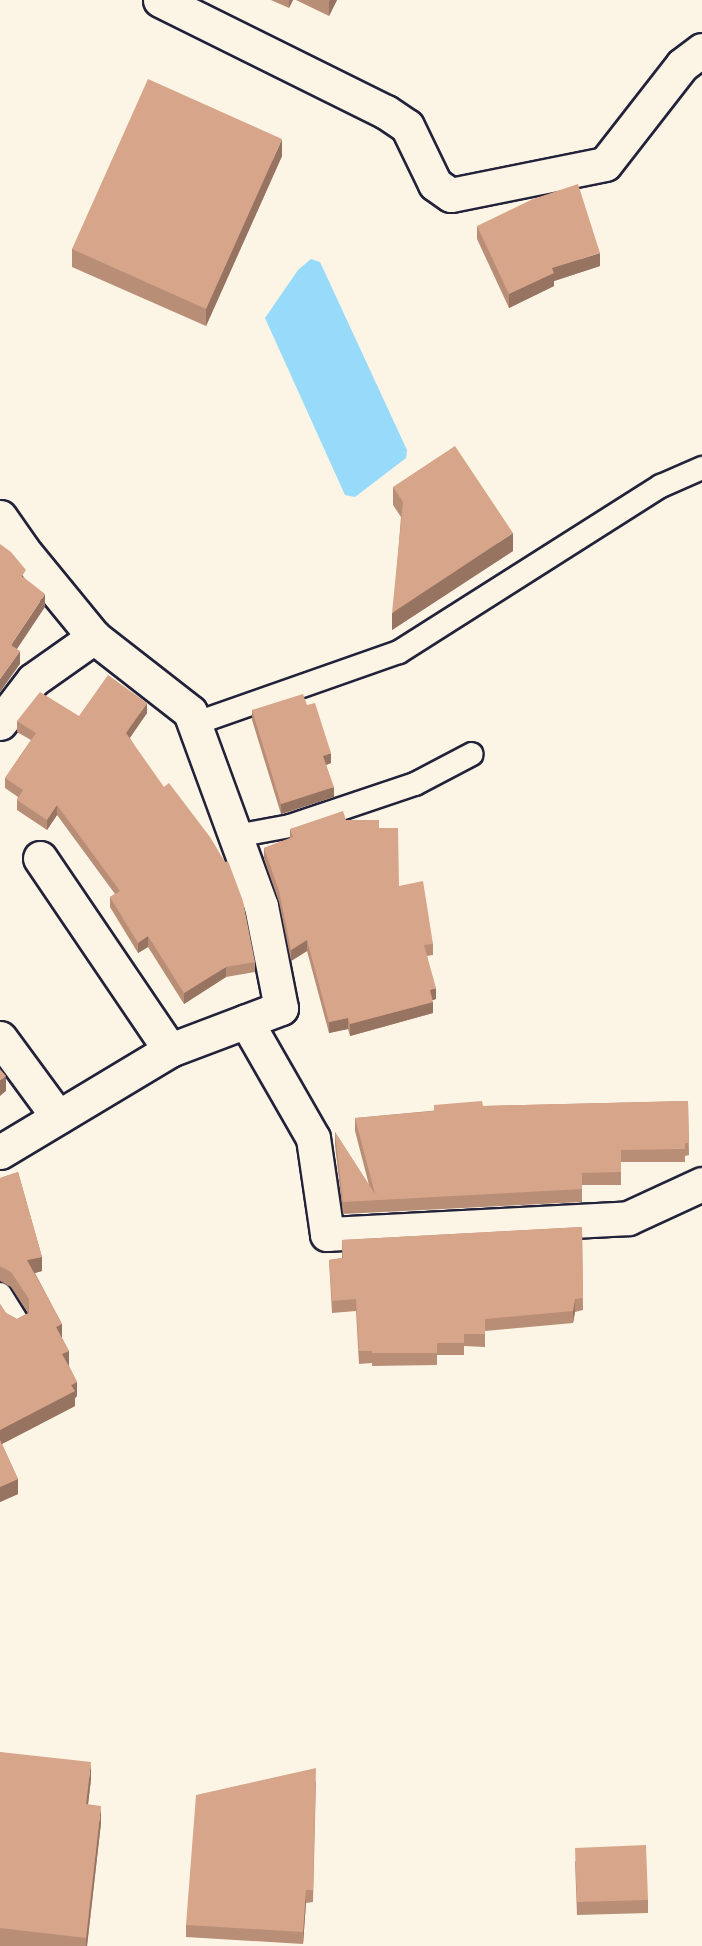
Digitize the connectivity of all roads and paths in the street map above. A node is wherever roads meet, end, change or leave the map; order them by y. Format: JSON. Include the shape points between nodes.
{"nodes":[{"id":1,"x":160,"y":0,"type":"edge"},
{"id":2,"x":702,"y":50,"type":"edge"},
{"id":3,"x":702,"y":468,"type":"edge"},
{"id":4,"x":0,"y":517,"type":"edge"},
{"id":5,"x":94,"y":637,"type":"junction"},
{"id":6,"x":0,"y":723,"type":"edge"},
{"id":7,"x":194,"y":724,"type":"junction"},
{"id":8,"x":472,"y":754,"type":"dead end"},
{"id":9,"x":236,"y":836,"type":"junction"},
{"id":10,"x":40,"y":858,"type":"dead end"},
{"id":11,"x":246,"y":1021,"type":"junction"},
{"id":12,"x":0,"y":1038,"type":"edge"},
{"id":13,"x":170,"y":1050,"type":"junction"},
{"id":14,"x":58,"y":1117,"type":"junction"},
{"id":15,"x":0,"y":1152,"type":"edge"},
{"id":16,"x":702,"y":1184,"type":"edge"},
{"id":17,"x":0,"y":1294,"type":"edge"},
{"id":18,"x":17,"y":1321,"type":"edge"}],
"edges":[{"from":1,"to":2,"type":"street","via":[[407,126],[435,184],[451,195],[605,164],[682,65]]},
{"from":3,"to":7,"type":"lane","via":[[652,492],[399,652]]},
{"from":4,"to":5,"type":"street"},
{"from":5,"to":6,"type":"street","via":[[33,680]]},
{"from":5,"to":7,"type":"street","via":[[190,712]]},
{"from":7,"to":9,"type":"street"},
{"from":8,"to":9,"type":"lane","via":[[415,784],[290,826]]},
{"from":9,"to":11,"type":"street","via":[[261,906],[281,1008]]},
{"from":10,"to":13,"type":"street"},
{"from":11,"to":13,"type":"street"},
{"from":11,"to":16,"type":"street","via":[[313,1138],[327,1234],[628,1218]]},
{"from":12,"to":14,"type":"street"},
{"from":13,"to":14,"type":"street"},
{"from":14,"to":15,"type":"street"},
{"from":17,"to":18,"type":"lane"}]}
